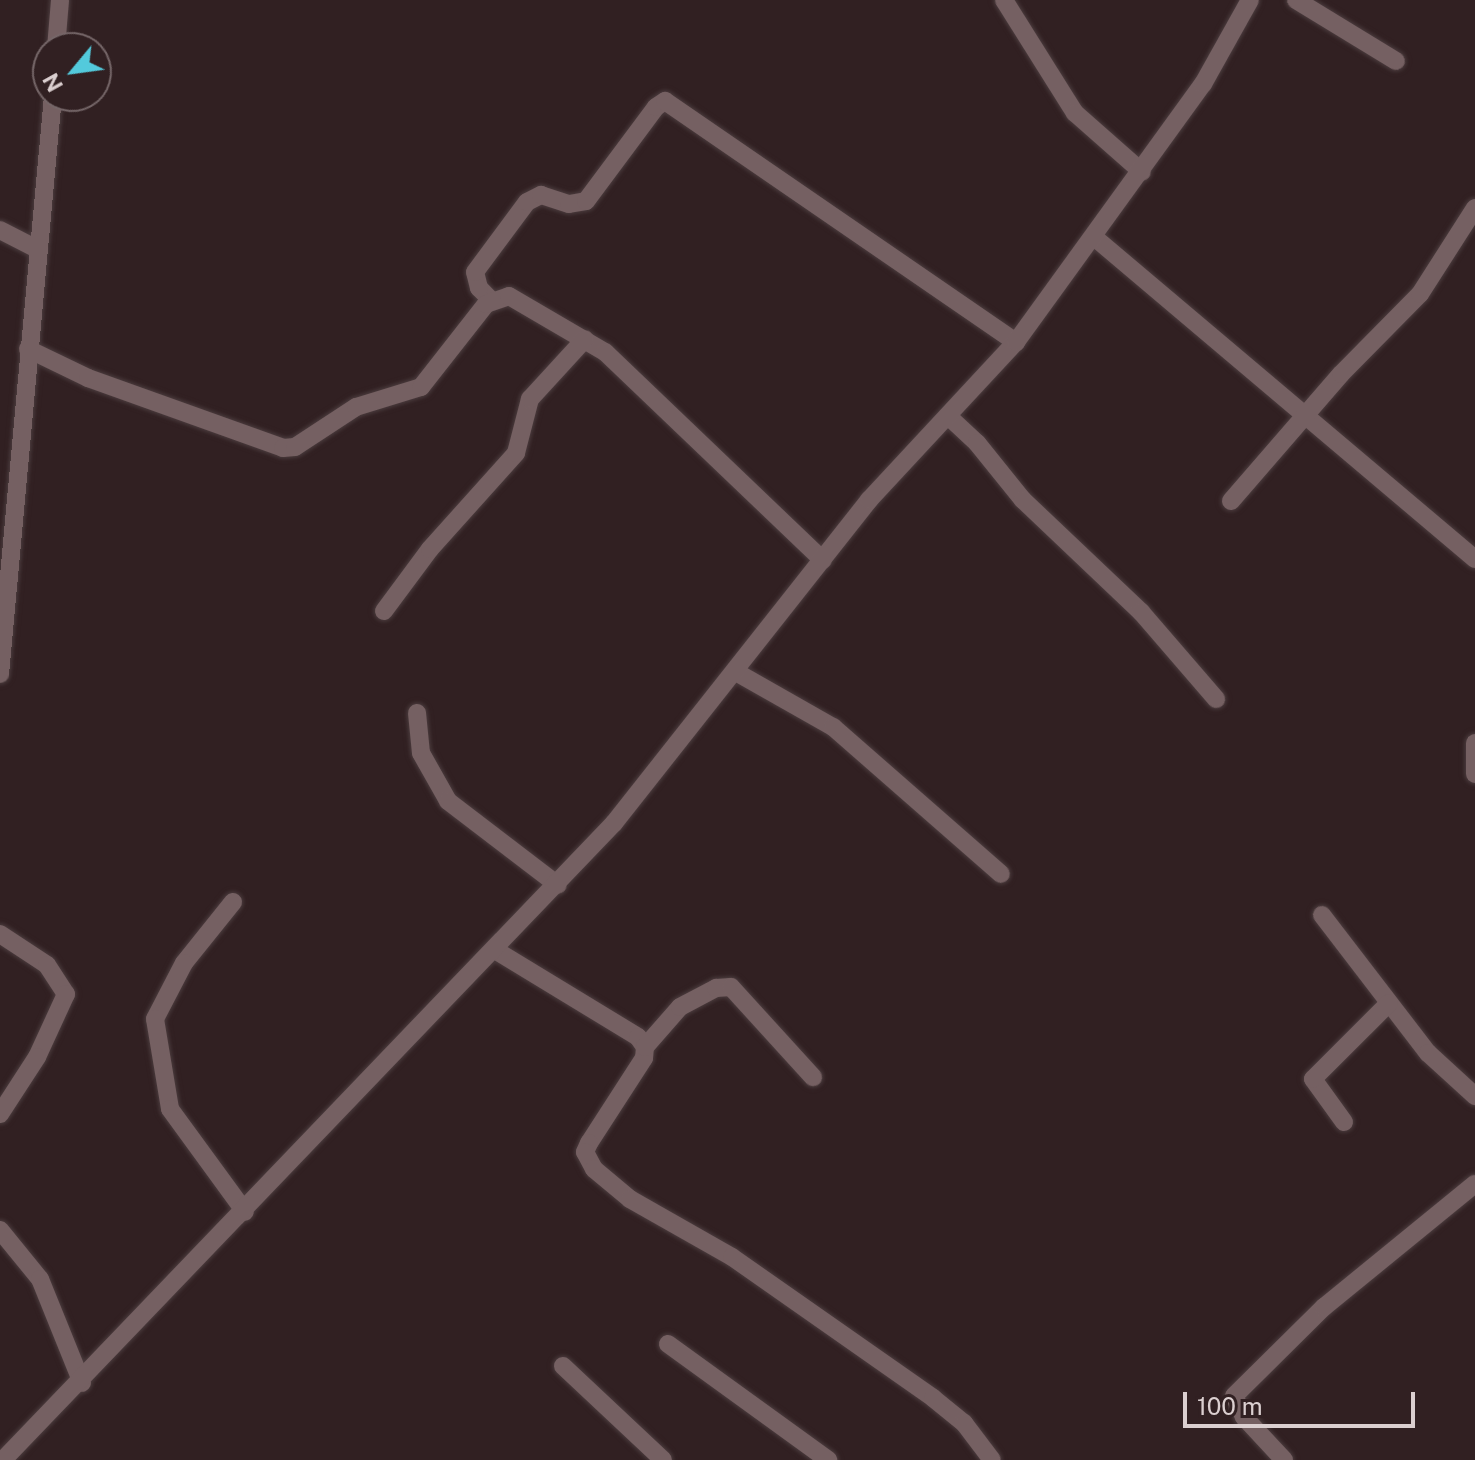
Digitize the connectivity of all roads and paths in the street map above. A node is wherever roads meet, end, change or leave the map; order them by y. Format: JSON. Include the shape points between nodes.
{"nodes":[{"id":1,"x":60,"y":0,"type":"edge"},
{"id":2,"x":1004,"y":0,"type":"edge"},
{"id":3,"x":1250,"y":0,"type":"edge"},
{"id":4,"x":1296,"y":0,"type":"edge"},
{"id":5,"x":57,"y":32,"type":"edge"},
{"id":6,"x":1396,"y":61,"type":"dead end"},
{"id":7,"x":51,"y":112,"type":"edge"},
{"id":8,"x":1142,"y":172,"type":"junction"},
{"id":9,"x":1475,"y":208,"type":"edge"},
{"id":10,"x":0,"y":230,"type":"edge"},
{"id":11,"x":1094,"y":237,"type":"junction"},
{"id":12,"x":37,"y":249,"type":"junction"},
{"id":13,"x":491,"y":300,"type":"junction"},
{"id":14,"x":585,"y":339,"type":"junction"},
{"id":15,"x":1016,"y":342,"type":"junction"},
{"id":16,"x":28,"y":349,"type":"junction"},
{"id":17,"x":1306,"y":413,"type":"junction"},
{"id":18,"x":948,"y":416,"type":"junction"},
{"id":19,"x":1231,"y":501,"type":"dead end"},
{"id":20,"x":8,"y":528,"type":"edge"},
{"id":21,"x":1475,"y":559,"type":"edge"},
{"id":22,"x":823,"y":560,"type":"junction"},
{"id":23,"x":384,"y":611,"type":"dead end"},
{"id":24,"x":736,"y":672,"type":"junction"},
{"id":25,"x":0,"y":674,"type":"edge"},
{"id":26,"x":1216,"y":699,"type":"dead end"},
{"id":27,"x":417,"y":713,"type":"dead end"},
{"id":28,"x":1475,"y":743,"type":"edge"},
{"id":29,"x":1475,"y":774,"type":"edge"},
{"id":30,"x":1001,"y":874,"type":"dead end"},
{"id":31,"x":558,"y":885,"type":"junction"},
{"id":32,"x":233,"y":902,"type":"dead end"},
{"id":33,"x":1322,"y":915,"type":"dead end"},
{"id":34,"x":0,"y":934,"type":"edge"},
{"id":35,"x":495,"y":950,"type":"junction"},
{"id":36,"x":1389,"y":1003,"type":"junction"},
{"id":37,"x":645,"y":1047,"type":"junction"},
{"id":38,"x":813,"y":1077,"type":"dead end"},
{"id":39,"x":1475,"y":1096,"type":"edge"},
{"id":40,"x":0,"y":1114,"type":"edge"},
{"id":41,"x":1344,"y":1122,"type":"dead end"},
{"id":42,"x":1475,"y":1184,"type":"edge"},
{"id":43,"x":245,"y":1212,"type":"junction"},
{"id":44,"x":0,"y":1230,"type":"edge"},
{"id":45,"x":668,"y":1344,"type":"dead end"},
{"id":46,"x":563,"y":1366,"type":"dead end"},
{"id":47,"x":82,"y":1383,"type":"junction"},
{"id":48,"x":3,"y":1460,"type":"edge"},
{"id":49,"x":663,"y":1460,"type":"edge"},
{"id":50,"x":828,"y":1460,"type":"edge"},
{"id":51,"x":992,"y":1460,"type":"edge"},
{"id":52,"x":1284,"y":1460,"type":"edge"}],
"edges":[{"from":1,"to":5,"type":"street"},
{"from":2,"to":8,"type":"street","via":[[1075,113]]},
{"from":3,"to":8,"type":"street","via":[[1203,84]]},
{"from":4,"to":6,"type":"street"},
{"from":7,"to":12,"type":"street"},
{"from":8,"to":11,"type":"street"},
{"from":9,"to":17,"type":"street","via":[[1420,294]]},
{"from":10,"to":12,"type":"street"},
{"from":11,"to":15,"type":"street"},
{"from":11,"to":17,"type":"street"},
{"from":12,"to":16,"type":"street"},
{"from":13,"to":14,"type":"street","via":[[509,296]]},
{"from":13,"to":15,"type":"street","via":[[479,288],[475,272],[527,202],[541,195],[569,204],[586,201],[665,101]]},
{"from":13,"to":16,"type":"street","via":[[421,387],[356,407],[295,447],[283,448],[88,378]]},
{"from":14,"to":22,"type":"street","via":[[721,458]]},
{"from":14,"to":23,"type":"street","via":[[530,399],[516,453],[430,549]]},
{"from":15,"to":18,"type":"street"},
{"from":16,"to":20,"type":"street"},
{"from":17,"to":19,"type":"street"},
{"from":17,"to":21,"type":"street"},
{"from":18,"to":22,"type":"street","via":[[890,476]]},
{"from":18,"to":26,"type":"street","via":[[1023,500],[1141,612]]},
{"from":20,"to":25,"type":"street"},
{"from":22,"to":24,"type":"street"},
{"from":24,"to":30,"type":"street","via":[[833,727]]},
{"from":24,"to":31,"type":"street"},
{"from":27,"to":31,"type":"street","via":[[421,753],[448,801]]},
{"from":28,"to":29,"type":"street"},
{"from":31,"to":35,"type":"street"},
{"from":32,"to":43,"type":"street","via":[[184,963],[155,1019],[170,1109]]},
{"from":33,"to":36,"type":"street"},
{"from":34,"to":40,"type":"street","via":[[47,965],[66,994],[37,1057]]},
{"from":35,"to":37,"type":"street","via":[[638,1037]]},
{"from":35,"to":43,"type":"street"},
{"from":36,"to":39,"type":"street","via":[[1428,1053]]},
{"from":36,"to":41,"type":"street","via":[[1313,1079]]},
{"from":37,"to":38,"type":"street","via":[[680,1007],[716,988],[731,987]]},
{"from":37,"to":51,"type":"street","via":[[644,1058],[585,1152],[594,1169],[630,1199],[732,1257],[933,1398],[964,1423]]},
{"from":42,"to":52,"type":"street","via":[[1324,1307],[1234,1396],[1244,1417]]},
{"from":43,"to":47,"type":"street"},
{"from":44,"to":47,"type":"street","via":[[40,1279]]},
{"from":45,"to":50,"type":"street"},
{"from":46,"to":49,"type":"street"},
{"from":47,"to":48,"type":"street"}]}
